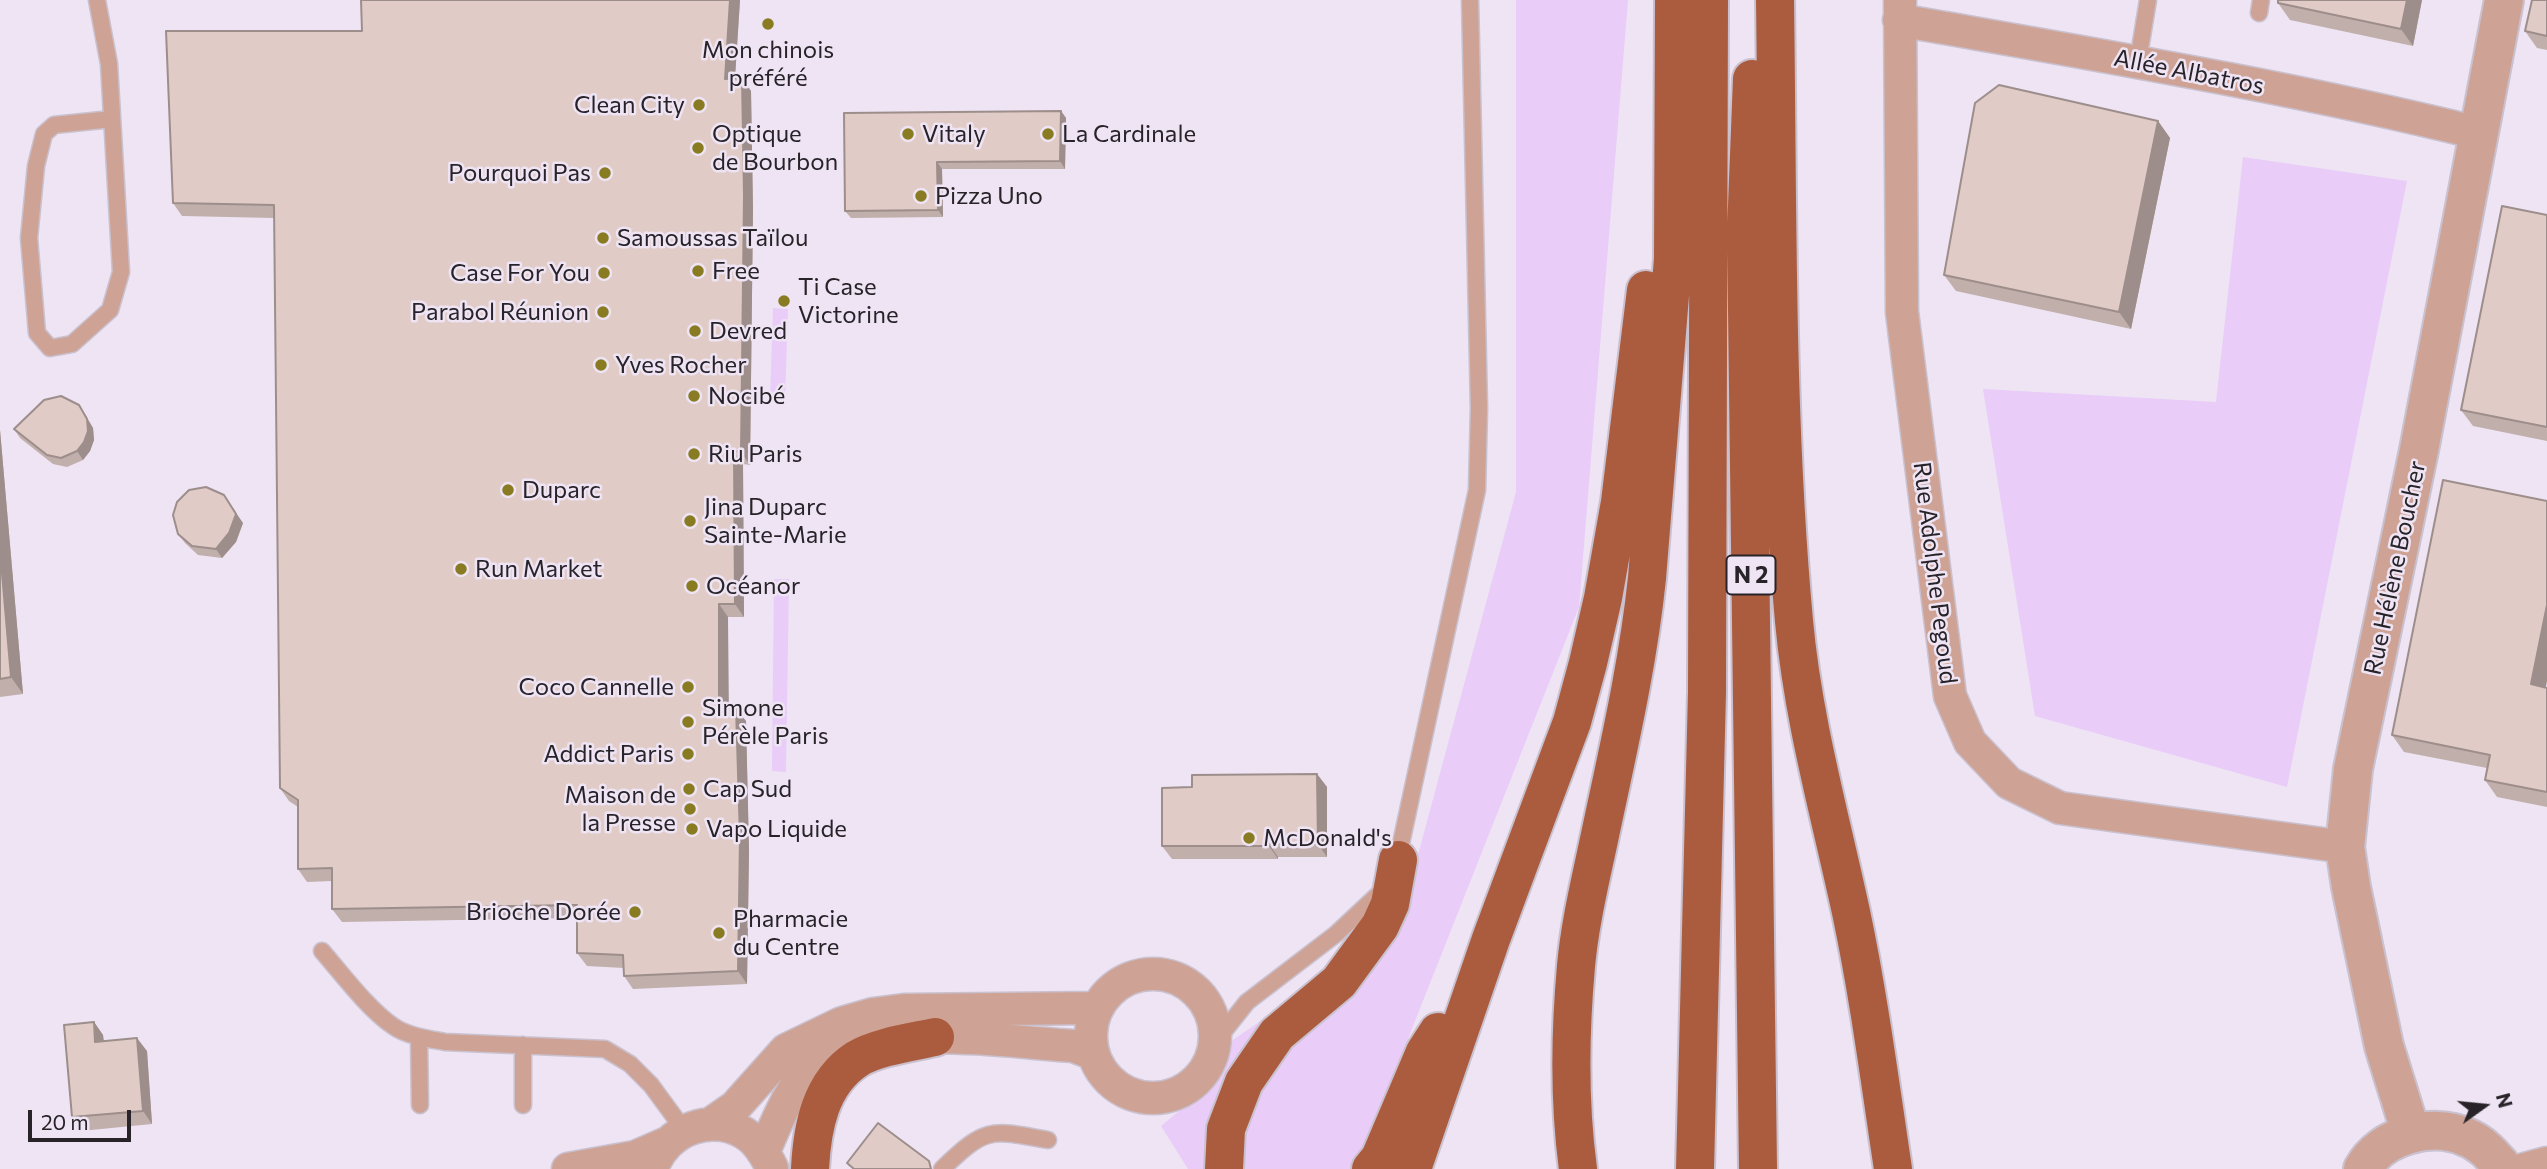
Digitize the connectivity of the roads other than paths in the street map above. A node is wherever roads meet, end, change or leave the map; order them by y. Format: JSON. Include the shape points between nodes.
{"nodes":[{"id":1,"x":97,"y":0,"type":"edge"},
{"id":2,"x":1470,"y":0,"type":"edge"},
{"id":3,"x":1674,"y":0,"type":"edge"},
{"id":4,"x":1709,"y":0,"type":"edge"},
{"id":5,"x":1754,"y":0,"type":"edge"},
{"id":6,"x":1775,"y":0,"type":"edge"},
{"id":7,"x":2148,"y":0,"type":"edge"},
{"id":8,"x":2504,"y":0,"type":"edge"},
{"id":9,"x":1899,"y":10,"type":"edge"},
{"id":10,"x":2138,"y":61,"type":"junction"},
{"id":11,"x":1673,"y":66,"type":"junction"},
{"id":12,"x":112,"y":119,"type":"junction"},
{"id":13,"x":2478,"y":133,"type":"junction"},
{"id":14,"x":2345,"y":847,"type":"junction"},
{"id":15,"x":1398,"y":860,"type":"junction"},
{"id":16,"x":322,"y":951,"type":"dead end"},
{"id":17,"x":1484,"y":959,"type":"junction"},
{"id":18,"x":1096,"y":1008,"type":"junction"},
{"id":19,"x":419,"y":1037,"type":"junction"},
{"id":20,"x":935,"y":1037,"type":"junction"},
{"id":21,"x":1216,"y":1041,"type":"junction"},
{"id":22,"x":523,"y":1045,"type":"junction"},
{"id":23,"x":1092,"y":1053,"type":"junction"},
{"id":24,"x":420,"y":1105,"type":"dead end"},
{"id":25,"x":523,"y":1105,"type":"dead end"},
{"id":26,"x":2411,"y":1133,"type":"junction"},
{"id":27,"x":1048,"y":1140,"type":"dead end"},
{"id":28,"x":678,"y":1142,"type":"edge"},
{"id":29,"x":1695,"y":1159,"type":"edge"},
{"id":30,"x":1758,"y":1159,"type":"edge"},
{"id":31,"x":768,"y":1160,"type":"edge"},
{"id":32,"x":2547,"y":1163,"type":"edge"},
{"id":33,"x":568,"y":1169,"type":"edge"},
{"id":34,"x":810,"y":1169,"type":"edge"},
{"id":35,"x":942,"y":1169,"type":"edge"},
{"id":36,"x":1224,"y":1169,"type":"edge"},
{"id":37,"x":1371,"y":1169,"type":"edge"},
{"id":38,"x":1412,"y":1169,"type":"edge"},
{"id":39,"x":1578,"y":1169,"type":"edge"},
{"id":40,"x":1893,"y":1169,"type":"edge"},
{"id":41,"x":2363,"y":1169,"type":"edge"},
{"id":42,"x":2504,"y":1169,"type":"edge"},
{"id":43,"x":2525,"y":1169,"type":"edge"}],
"edges":[{"from":1,"to":12,"type":"lane","via":[[109,64]]},
{"from":2,"to":15,"type":"lane","via":[[1477,490]]},
{"from":3,"to":11,"type":"highway"},
{"from":4,"to":29,"type":"highway","number":"N 2","via":[[1707,692]]},
{"from":5,"to":30,"type":"highway","number":"N 2","via":[[1746,231]]},
{"from":6,"to":40,"type":"highway","via":[[1780,424],[1794,623],[1807,719],[1867,997]]},
{"from":7,"to":10,"type":"lane"},
{"from":8,"to":13,"type":"street","name":"Rue Hélène Boucher"},
{"from":9,"to":10,"type":"street","name":"Allée Albatros"},
{"from":9,"to":14,"type":"street","name":"Rue Adolphe Pegoud","via":[[1902,312],[1950,696],[1970,742],[2009,783],[2060,808]]},
{"from":10,"to":13,"type":"street","name":"Allée Albatros"},
{"from":11,"to":17,"type":"highway","via":[[1603,598],[1572,722]]},
{"from":11,"to":39,"type":"highway","via":[[1673,259],[1642,630],[1576,965],[1572,1064]]},
{"from":12,"to":12,"type":"lane","via":[[121,272],[110,310],[72,344],[50,348],[37,333],[29,238],[41,145],[54,125]]},
{"from":13,"to":14,"type":"street","name":"Rue Hélène Boucher","via":[[2420,450],[2353,769]]},
{"from":14,"to":26,"type":"street","name":"Rue Hélène Boucher","via":[[2384,1046]]},
{"from":15,"to":21,"type":"lane","via":[[1385,888],[1371,902],[1247,1002]]},
{"from":15,"to":36,"type":"highway","via":[[1390,904],[1380,926],[1339,982],[1277,1034],[1244,1082],[1226,1129]]},
{"from":16,"to":19,"type":"lane","via":[[394,1027]]},
{"from":17,"to":37,"type":"highway","via":[[1425,1052],[1380,1158]]},
{"from":17,"to":38,"type":"highway"},
{"from":18,"to":21,"type":"street","via":[[1108,991],[1126,979],[1156,973],[1184,981],[1202,997],[1213,1017]]},
{"from":18,"to":23,"type":"street","via":[[1090,1030]]},
{"from":18,"to":28,"type":"street","via":[[905,1010],[842,1023],[786,1050],[735,1107]]},
{"from":19,"to":22,"type":"lane"},
{"from":19,"to":24,"type":"lane"},
{"from":20,"to":23,"type":"street","via":[[1073,1046]]},
{"from":20,"to":31,"type":"street","via":[[872,1041],[842,1049],[813,1066],[794,1087]]},
{"from":20,"to":34,"type":"highway","via":[[858,1059],[834,1081],[818,1109]]},
{"from":21,"to":23,"type":"street","via":[[1206,1070],[1185,1091],[1156,1100],[1127,1094],[1103,1076]]},
{"from":22,"to":25,"type":"lane"},
{"from":22,"to":28,"type":"lane","via":[[605,1049],[630,1064],[651,1086]]},
{"from":26,"to":41,"type":"street","via":[[2385,1145]]},
{"from":26,"to":42,"type":"street","via":[[2439,1130],[2466,1137],[2490,1152]]},
{"from":27,"to":35,"type":"lane","via":[[993,1132],[971,1142]]},
{"from":28,"to":31,"type":"street","via":[[730,1127],[749,1136]]},
{"from":28,"to":33,"type":"street","via":[[635,1157]]},
{"from":32,"to":43,"type":"street"}]}
